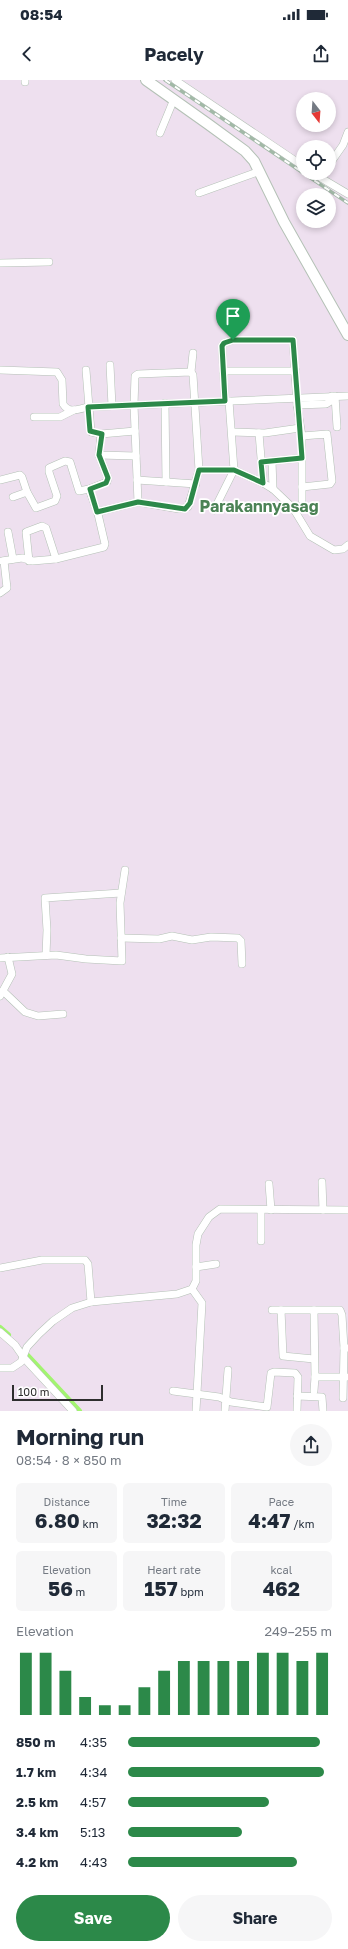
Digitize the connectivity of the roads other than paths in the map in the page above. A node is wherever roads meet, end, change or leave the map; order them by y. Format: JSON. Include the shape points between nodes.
{"nodes":[{"id":1,"x":146,"y":80,"type":"edge"},
{"id":2,"x":175,"y":80,"type":"edge"},
{"id":3,"x":174,"y":99,"type":"junction"},
{"id":4,"x":348,"y":132,"type":"edge"},
{"id":5,"x":160,"y":133,"type":"dead end"},
{"id":6,"x":336,"y":155,"type":"edge"},
{"id":7,"x":296,"y":161,"type":"edge"},
{"id":8,"x":260,"y":171,"type":"junction"},
{"id":9,"x":329,"y":180,"type":"edge"},
{"id":10,"x":199,"y":193,"type":"dead end"},
{"id":11,"x":348,"y":194,"type":"edge"},
{"id":12,"x":49,"y":262,"type":"dead end"},
{"id":13,"x":0,"y":263,"type":"edge"},
{"id":14,"x":348,"y":335,"type":"edge"},
{"id":15,"x":193,"y":353,"type":"dead end"},
{"id":16,"x":110,"y":365,"type":"dead end"},
{"id":17,"x":0,"y":370,"type":"edge"},
{"id":18,"x":86,"y":370,"type":"dead end"},
{"id":19,"x":223,"y":371,"type":"junction"},
{"id":20,"x":296,"y":371,"type":"junction"},
{"id":21,"x":191,"y":372,"type":"junction"},
{"id":22,"x":333,"y":396,"type":"junction"},
{"id":23,"x":348,"y":396,"type":"edge"},
{"id":24,"x":227,"y":401,"type":"junction"},
{"id":25,"x":297,"y":401,"type":"junction"},
{"id":26,"x":194,"y":402,"type":"junction"},
{"id":27,"x":165,"y":403,"type":"junction"},
{"id":28,"x":134,"y":405,"type":"junction"},
{"id":29,"x":112,"y":406,"type":"junction"},
{"id":30,"x":88,"y":407,"type":"junction"},
{"id":31,"x":74,"y":410,"type":"junction"},
{"id":32,"x":34,"y":417,"type":"dead end"},
{"id":33,"x":337,"y":427,"type":"dead end"},
{"id":34,"x":300,"y":428,"type":"junction"},
{"id":35,"x":136,"y":431,"type":"junction"},
{"id":36,"x":232,"y":432,"type":"junction"},
{"id":37,"x":259,"y":433,"type":"junction"},
{"id":38,"x":102,"y":434,"type":"junction"},
{"id":39,"x":302,"y":436,"type":"junction"},
{"id":40,"x":99,"y":455,"type":"junction"},
{"id":41,"x":136,"y":456,"type":"junction"},
{"id":42,"x":302,"y":458,"type":"junction"},
{"id":43,"x":272,"y":461,"type":"junction"},
{"id":44,"x":261,"y":462,"type":"junction"},
{"id":45,"x":199,"y":470,"type":"junction"},
{"id":46,"x":234,"y":470,"type":"junction"},
{"id":47,"x":0,"y":480,"type":"edge"},
{"id":48,"x":137,"y":480,"type":"junction"},
{"id":49,"x":166,"y":482,"type":"junction"},
{"id":50,"x":263,"y":483,"type":"junction"},
{"id":51,"x":196,"y":484,"type":"junction"},
{"id":52,"x":302,"y":487,"type":"junction"},
{"id":53,"x":90,"y":489,"type":"junction"},
{"id":54,"x":273,"y":489,"type":"junction"},
{"id":55,"x":27,"y":492,"type":"junction"},
{"id":56,"x":13,"y":497,"type":"dead end"},
{"id":57,"x":302,"y":500,"type":"dead end"},
{"id":58,"x":138,"y":502,"type":"junction"},
{"id":59,"x":214,"y":510,"type":"dead end"},
{"id":60,"x":97,"y":512,"type":"junction"},
{"id":61,"x":8,"y":532,"type":"dead end"},
{"id":62,"x":348,"y":545,"type":"edge"},
{"id":63,"x":13,"y":559,"type":"junction"},
{"id":64,"x":56,"y":559,"type":"junction"},
{"id":65,"x":29,"y":560,"type":"junction"},
{"id":66,"x":0,"y":593,"type":"edge"},
{"id":67,"x":125,"y":870,"type":"dead end"},
{"id":68,"x":122,"y":893,"type":"junction"},
{"id":69,"x":120,"y":938,"type":"junction"},
{"id":70,"x":46,"y":956,"type":"junction"},
{"id":71,"x":4,"y":957,"type":"edge"},
{"id":72,"x":242,"y":964,"type":"dead end"},
{"id":73,"x":2,"y":993,"type":"edge"},
{"id":74,"x":63,"y":1014,"type":"dead end"},
{"id":75,"x":322,"y":1182,"type":"dead end"},
{"id":76,"x":269,"y":1184,"type":"dead end"},
{"id":77,"x":260,"y":1210,"type":"junction"},
{"id":78,"x":271,"y":1210,"type":"junction"},
{"id":79,"x":323,"y":1210,"type":"junction"},
{"id":80,"x":348,"y":1210,"type":"edge"},
{"id":81,"x":261,"y":1241,"type":"dead end"},
{"id":82,"x":216,"y":1264,"type":"dead end"},
{"id":83,"x":196,"y":1267,"type":"junction"},
{"id":84,"x":0,"y":1268,"type":"edge"},
{"id":85,"x":192,"y":1290,"type":"junction"},
{"id":86,"x":91,"y":1302,"type":"junction"},
{"id":87,"x":272,"y":1310,"type":"dead end"},
{"id":88,"x":281,"y":1310,"type":"junction"},
{"id":89,"x":314,"y":1310,"type":"junction"},
{"id":90,"x":0,"y":1332,"type":"edge"},
{"id":91,"x":346,"y":1348,"type":"edge"},
{"id":92,"x":24,"y":1356,"type":"junction"},
{"id":93,"x":314,"y":1359,"type":"junction"},
{"id":94,"x":0,"y":1368,"type":"edge"},
{"id":95,"x":228,"y":1370,"type":"dead end"},
{"id":96,"x":315,"y":1377,"type":"junction"},
{"id":97,"x":345,"y":1377,"type":"edge"},
{"id":98,"x":173,"y":1391,"type":"dead end"},
{"id":99,"x":314,"y":1391,"type":"dead end"},
{"id":100,"x":197,"y":1393,"type":"junction"},
{"id":101,"x":297,"y":1396,"type":"junction"},
{"id":102,"x":343,"y":1398,"type":"dead end"},
{"id":103,"x":226,"y":1400,"type":"junction"},
{"id":104,"x":267,"y":1409,"type":"edge"},
{"id":105,"x":73,"y":1411,"type":"edge"},
{"id":106,"x":196,"y":1411,"type":"edge"},
{"id":107,"x":225,"y":1411,"type":"edge"},
{"id":108,"x":297,"y":1411,"type":"edge"},
{"id":109,"x":324,"y":1411,"type":"edge"}],
"edges":[{"from":1,"to":3,"type":"street"},
{"from":2,"to":7,"type":"street"},
{"from":3,"to":5,"type":"street"},
{"from":3,"to":8,"type":"street","via":[[245,151]]},
{"from":4,"to":6,"type":"street"},
{"from":8,"to":10,"type":"street"},
{"from":8,"to":14,"type":"street","via":[[284,222]]},
{"from":9,"to":11,"type":"street"},
{"from":12,"to":13,"type":"street"},
{"from":15,"to":21,"type":"street"},
{"from":16,"to":29,"type":"street"},
{"from":17,"to":31,"type":"street","via":[[57,372],[62,380],[63,404]]},
{"from":18,"to":30,"type":"street"},
{"from":19,"to":20,"type":"street"},
{"from":19,"to":20,"type":"street","via":[[222,346],[228,341],[291,339],[295,343]]},
{"from":19,"to":24,"type":"street"},
{"from":20,"to":25,"type":"street"},
{"from":21,"to":26,"type":"street"},
{"from":21,"to":28,"type":"street","via":[[138,374],[135,376]]},
{"from":22,"to":23,"type":"street"},
{"from":22,"to":25,"type":"street"},
{"from":22,"to":33,"type":"street"},
{"from":24,"to":25,"type":"street"},
{"from":24,"to":26,"type":"street"},
{"from":24,"to":36,"type":"street"},
{"from":25,"to":34,"type":"street"},
{"from":26,"to":27,"type":"street"},
{"from":26,"to":45,"type":"street"},
{"from":27,"to":28,"type":"street"},
{"from":27,"to":49,"type":"street"},
{"from":28,"to":29,"type":"street"},
{"from":28,"to":35,"type":"street"},
{"from":29,"to":30,"type":"street"},
{"from":30,"to":31,"type":"street"},
{"from":30,"to":38,"type":"street","via":[[90,431]]},
{"from":31,"to":32,"type":"street","via":[[60,417]]},
{"from":34,"to":37,"type":"street"},
{"from":34,"to":39,"type":"street"},
{"from":35,"to":38,"type":"street"},
{"from":35,"to":41,"type":"street"},
{"from":36,"to":37,"type":"street"},
{"from":36,"to":46,"type":"street"},
{"from":37,"to":44,"type":"street"},
{"from":38,"to":40,"type":"street"},
{"from":39,"to":42,"type":"street"},
{"from":39,"to":52,"type":"street","via":[[327,434],[332,480],[330,484]]},
{"from":40,"to":41,"type":"street"},
{"from":40,"to":53,"type":"street","via":[[108,478],[107,482]]},
{"from":41,"to":48,"type":"street"},
{"from":42,"to":43,"type":"street"},
{"from":42,"to":52,"type":"street"},
{"from":43,"to":44,"type":"street"},
{"from":43,"to":54,"type":"street"},
{"from":44,"to":50,"type":"street"},
{"from":45,"to":46,"type":"street"},
{"from":45,"to":51,"type":"street"},
{"from":46,"to":50,"type":"street"},
{"from":46,"to":59,"type":"street"},
{"from":47,"to":55,"type":"street","via":[[20,475]]},
{"from":48,"to":49,"type":"street"},
{"from":48,"to":58,"type":"street"},
{"from":49,"to":51,"type":"street"},
{"from":50,"to":54,"type":"street"},
{"from":51,"to":58,"type":"street","via":[[190,503],[185,509]]},
{"from":52,"to":57,"type":"street"},
{"from":53,"to":55,"type":"street","via":[[80,492],[78,490],[70,462],[67,461],[49,468],[57,496],[55,500],[36,508]]},
{"from":53,"to":60,"type":"street"},
{"from":54,"to":62,"type":"street","via":[[293,508],[310,536],[334,550],[343,549]]},
{"from":55,"to":56,"type":"street"},
{"from":58,"to":60,"type":"street"},
{"from":60,"to":64,"type":"street","via":[[104,547]]},
{"from":61,"to":63,"type":"street"},
{"from":63,"to":65,"type":"street"},
{"from":63,"to":66,"type":"street","via":[[3,561],[7,588]]},
{"from":64,"to":65,"type":"street"},
{"from":64,"to":65,"type":"street","via":[[46,528],[42,526],[26,532]]},
{"from":67,"to":68,"type":"street"},
{"from":68,"to":69,"type":"street"},
{"from":68,"to":70,"type":"street","via":[[45,898]]},
{"from":69,"to":70,"type":"street","via":[[122,961],[86,960],[68,955]]},
{"from":69,"to":72,"type":"street","via":[[238,938],[241,941]]},
{"from":70,"to":71,"type":"street"},
{"from":71,"to":73,"type":"street","via":[[12,974]]},
{"from":73,"to":74,"type":"street","via":[[25,1012],[38,1016]]},
{"from":75,"to":79,"type":"street"},
{"from":76,"to":78,"type":"street"},
{"from":77,"to":78,"type":"street"},
{"from":77,"to":81,"type":"street"},
{"from":77,"to":83,"type":"street","via":[[233,1207],[215,1211],[198,1234]]},
{"from":78,"to":79,"type":"street"},
{"from":79,"to":80,"type":"street"},
{"from":82,"to":83,"type":"street"},
{"from":83,"to":85,"type":"street","via":[[196,1281]]},
{"from":84,"to":86,"type":"street","via":[[42,1260],[85,1260],[88,1264]]},
{"from":85,"to":86,"type":"street","via":[[177,1294]]},
{"from":85,"to":100,"type":"street","via":[[202,1303]]},
{"from":86,"to":92,"type":"street","via":[[64,1313],[39,1334],[27,1347]]},
{"from":87,"to":88,"type":"street"},
{"from":88,"to":89,"type":"street"},
{"from":88,"to":93,"type":"street","via":[[283,1356]]},
{"from":89,"to":91,"type":"street","via":[[342,1311]]},
{"from":89,"to":93,"type":"street"},
{"from":90,"to":92,"type":"street"},
{"from":91,"to":97,"type":"street"},
{"from":92,"to":94,"type":"street","via":[[12,1368]]},
{"from":92,"to":105,"type":"street"},
{"from":93,"to":96,"type":"street"},
{"from":95,"to":103,"type":"street"},
{"from":96,"to":97,"type":"street"},
{"from":96,"to":99,"type":"street"},
{"from":97,"to":102,"type":"street"},
{"from":98,"to":100,"type":"street"},
{"from":100,"to":103,"type":"street"},
{"from":100,"to":106,"type":"street"},
{"from":101,"to":104,"type":"street","via":[[298,1374],[273,1372],[270,1374]]},
{"from":101,"to":108,"type":"street"},
{"from":101,"to":109,"type":"street","via":[[322,1398]]},
{"from":103,"to":104,"type":"street"},
{"from":103,"to":107,"type":"street"}]}
